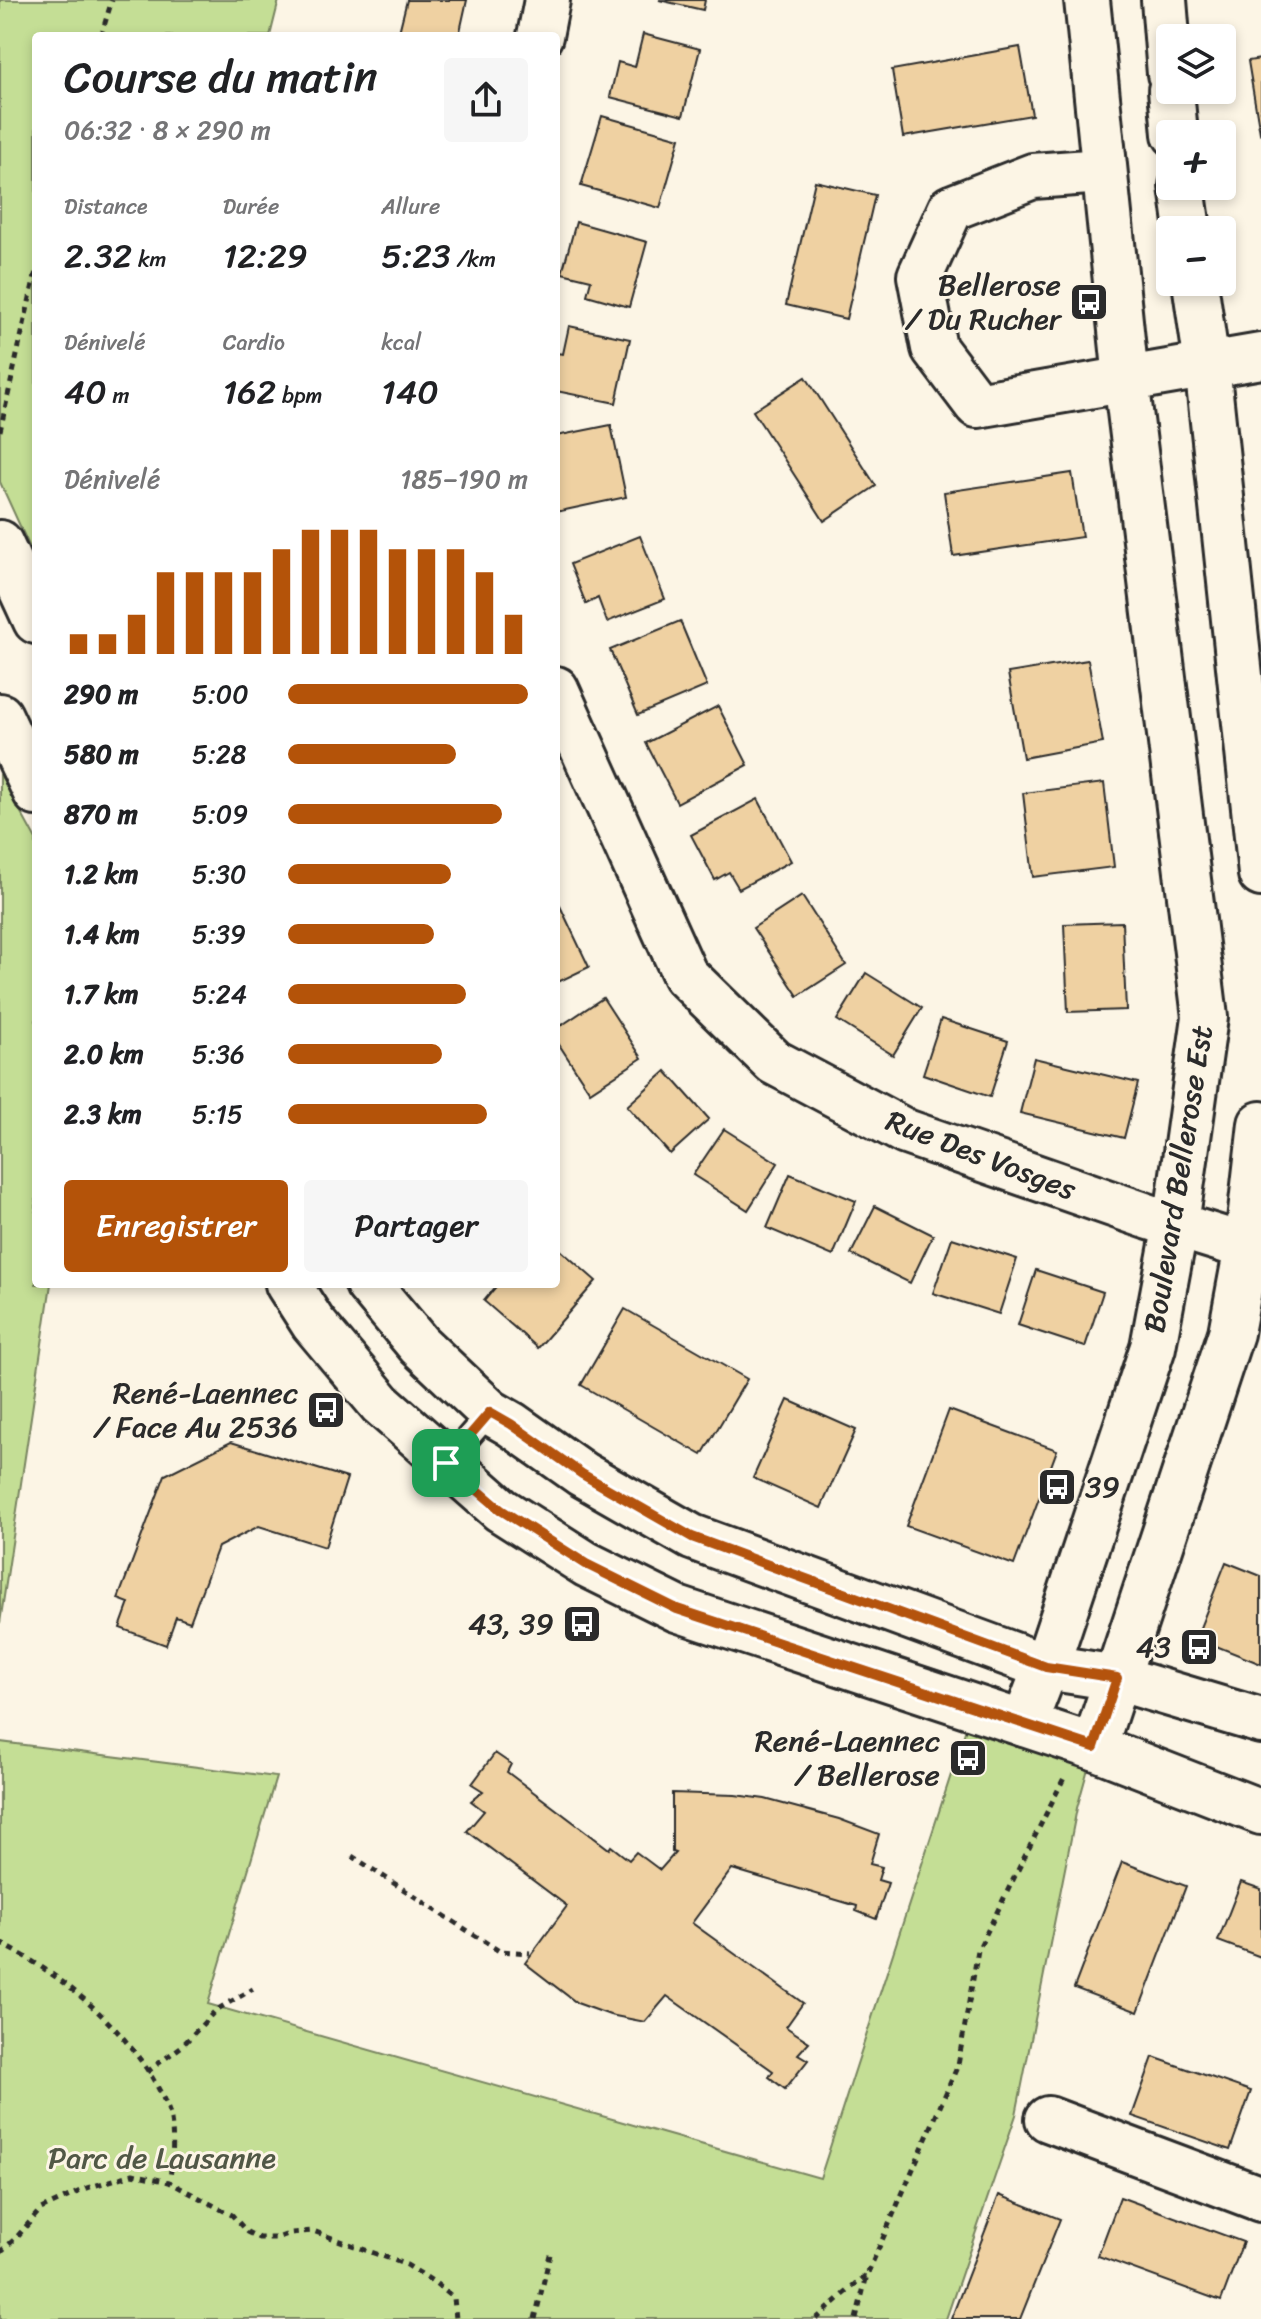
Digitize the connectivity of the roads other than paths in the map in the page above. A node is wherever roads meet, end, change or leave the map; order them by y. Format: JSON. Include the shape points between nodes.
{"nodes":[{"id":1,"x":547,"y":0,"type":"edge"},
{"id":2,"x":1087,"y":0,"type":"edge"},
{"id":3,"x":1164,"y":0,"type":"edge"},
{"id":4,"x":1166,"y":24,"type":"edge"},
{"id":5,"x":541,"y":32,"type":"edge"},
{"id":6,"x":1103,"y":171,"type":"junction"},
{"id":7,"x":1197,"y":296,"type":"edge"},
{"id":8,"x":1261,"y":356,"type":"edge"},
{"id":9,"x":1207,"y":365,"type":"junction"},
{"id":10,"x":1126,"y":379,"type":"junction"},
{"id":11,"x":0,"y":543,"type":"edge"},
{"id":12,"x":32,"y":612,"type":"edge"},
{"id":13,"x":560,"y":698,"type":"edge"},
{"id":14,"x":0,"y":716,"type":"edge"},
{"id":15,"x":32,"y":784,"type":"edge"},
{"id":16,"x":1261,"y":874,"type":"edge"},
{"id":17,"x":1261,"y":1124,"type":"edge"},
{"id":18,"x":1176,"y":1224,"type":"junction"},
{"id":19,"x":1247,"y":1247,"type":"junction"},
{"id":20,"x":291,"y":1288,"type":"edge"},
{"id":21,"x":371,"y":1288,"type":"edge"},
{"id":22,"x":490,"y":1412,"type":"junction"},
{"id":23,"x":446,"y":1463,"type":"junction"},
{"id":24,"x":1046,"y":1667,"type":"junction"},
{"id":25,"x":1117,"y":1678,"type":"junction"},
{"id":26,"x":1261,"y":1721,"type":"edge"},
{"id":27,"x":1024,"y":1724,"type":"junction"},
{"id":28,"x":1086,"y":1745,"type":"junction"},
{"id":29,"x":1261,"y":1812,"type":"edge"},
{"id":30,"x":1048,"y":2119,"type":"dead end"},
{"id":31,"x":1261,"y":2199,"type":"edge"}],
"edges":[{"from":1,"to":5,"type":"street"},
{"from":2,"to":6,"type":"street","name":"Boulevard Bellerose Est"},
{"from":3,"to":4,"type":"street"},
{"from":6,"to":10,"type":"street","name":"Boulevard Bellerose Est"},
{"from":6,"to":10,"type":"street","via":[[1033,176],[951,208],[920,276],[934,348],[977,405]]},
{"from":7,"to":9,"type":"street"},
{"from":8,"to":9,"type":"street"},
{"from":9,"to":10,"type":"street"},
{"from":9,"to":16,"type":"street"},
{"from":10,"to":18,"type":"street","name":"Boulevard Bellerose Est","via":[[1205,1017]]},
{"from":11,"to":12,"type":"street"},
{"from":13,"to":18,"type":"street","name":"Rue Des Vosges","via":[[685,975],[774,1062],[906,1132]]},
{"from":14,"to":15,"type":"street"},
{"from":17,"to":19,"type":"street"},
{"from":18,"to":19,"type":"street","name":"Rue Des Vosges"},
{"from":18,"to":24,"type":"street","name":"Boulevard Bellerose Est","via":[[1153,1347]]},
{"from":19,"to":25,"type":"street","via":[[1231,1333]]},
{"from":20,"to":23,"type":"street","via":[[381,1404]]},
{"from":21,"to":22,"type":"street","via":[[419,1345]]},
{"from":22,"to":23,"type":"lane"},
{"from":22,"to":24,"type":"street","via":[[582,1474],[692,1537]]},
{"from":23,"to":27,"type":"street","via":[[501,1510],[562,1549],[677,1609]]},
{"from":24,"to":25,"type":"street"},
{"from":24,"to":27,"type":"street","name":"Boulevard Bellerose Est"},
{"from":25,"to":26,"type":"street"},
{"from":25,"to":28,"type":"street"},
{"from":27,"to":28,"type":"street"},
{"from":28,"to":29,"type":"street"},
{"from":30,"to":31,"type":"street"}]}
